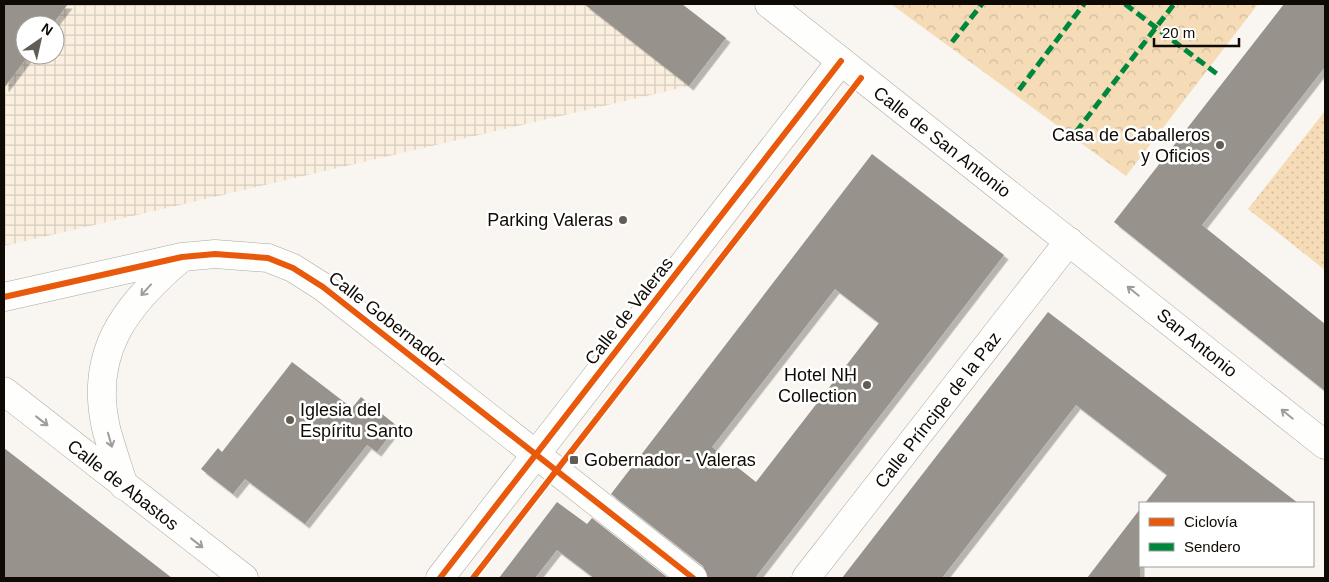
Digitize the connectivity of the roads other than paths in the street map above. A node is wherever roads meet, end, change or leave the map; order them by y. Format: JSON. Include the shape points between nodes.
{"nodes":[{"id":1,"x":769,"y":4,"type":"edge"},
{"id":2,"x":841,"y":61,"type":"junction"},
{"id":3,"x":1069,"y":241,"type":"junction"},
{"id":4,"x":182,"y":257,"type":"junction"},
{"id":5,"x":4,"y":297,"type":"edge"},
{"id":6,"x":4,"y":391,"type":"edge"},
{"id":7,"x":1325,"y":445,"type":"edge"},
{"id":8,"x":537,"y":455,"type":"junction"},
{"id":9,"x":124,"y":486,"type":"junction"},
{"id":10,"x":244,"y":578,"type":"edge"},
{"id":11,"x":440,"y":578,"type":"edge"},
{"id":12,"x":693,"y":578,"type":"edge"},
{"id":13,"x":806,"y":578,"type":"edge"}],
"edges":[{"from":1,"to":2,"type":"street","name":"Calle de San Antonio"},
{"from":2,"to":3,"type":"street","name":"Calle de San Antonio"},
{"from":2,"to":8,"type":"street","name":"Calle de Valeras"},
{"from":7,"to":3,"type":"street","name":"San Antonio","one_way":true},
{"from":3,"to":13,"type":"street","name":"Calle Príncipe de la Paz"},
{"from":4,"to":5,"type":"street","name":"Calle Gobernador"},
{"from":4,"to":8,"type":"street","name":"Calle Gobernador","via":[[241,254],[268,258],[293,268],[323,287]]},
{"from":4,"to":9,"type":"street","one_way":true,"via":[[131,306],[108,353],[102,385],[103,407]]},
{"from":6,"to":9,"type":"street","name":"Calle de Abastos","one_way":true},
{"from":8,"to":11,"type":"street","name":"Calle de Valeras"},
{"from":8,"to":12,"type":"street","name":"Calle Gobernador"},
{"from":9,"to":10,"type":"street","name":"Calle de Abastos","one_way":true}]}
